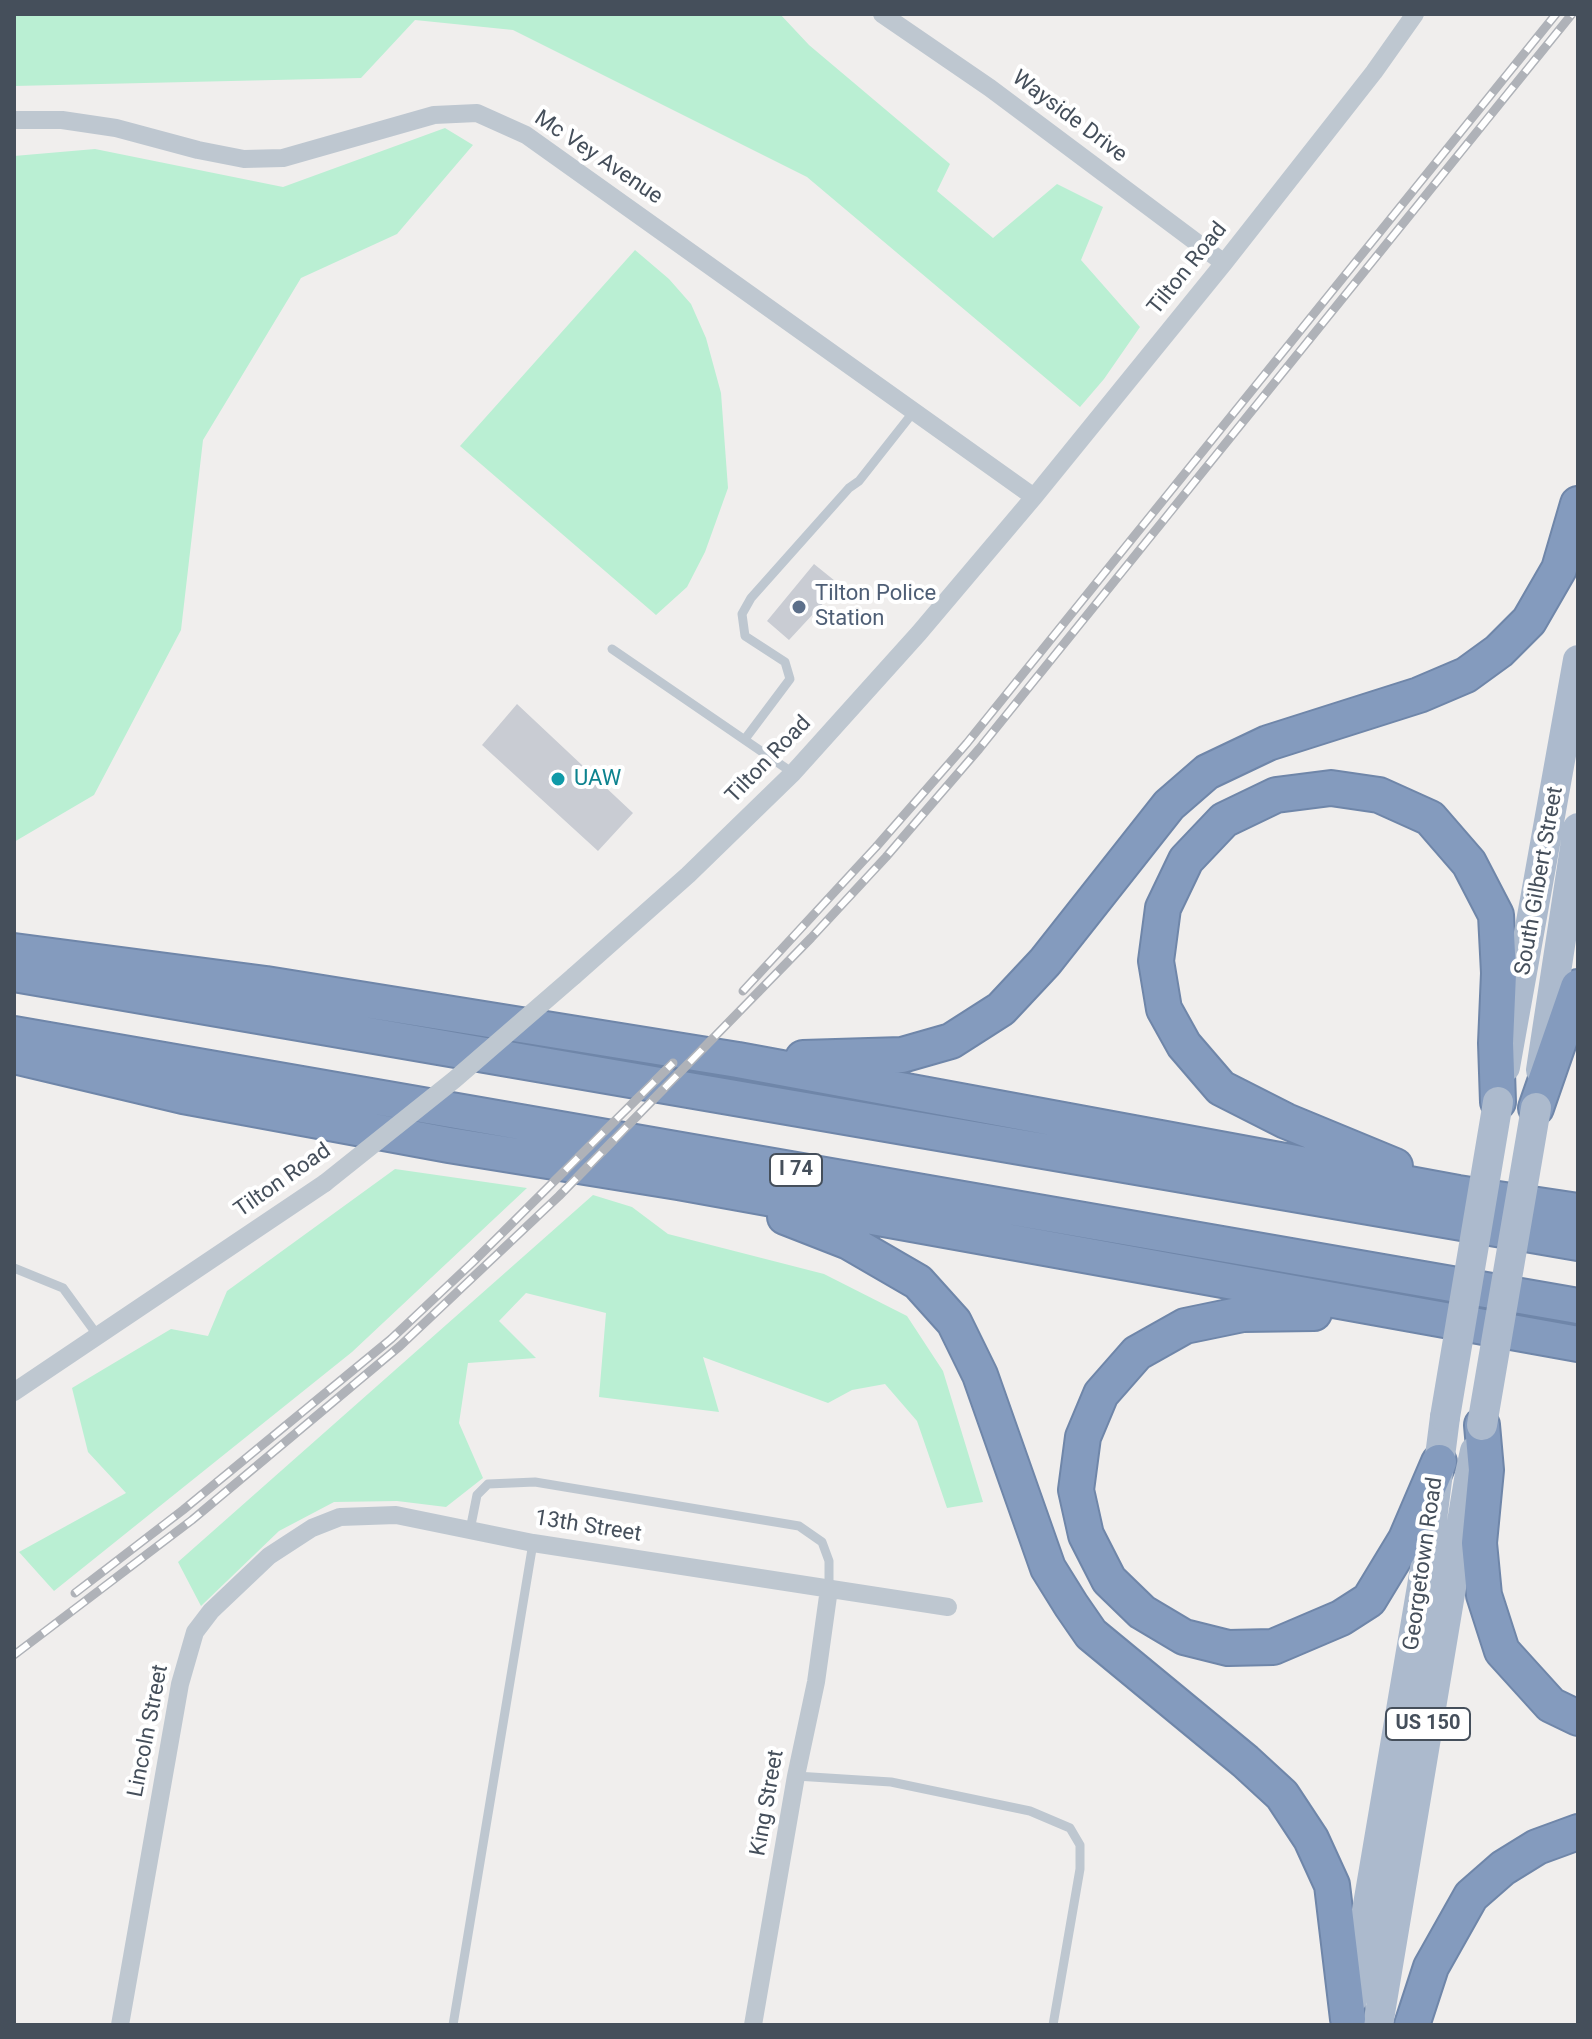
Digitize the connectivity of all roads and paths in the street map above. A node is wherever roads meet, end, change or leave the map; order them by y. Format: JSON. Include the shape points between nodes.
{"nodes":[{"id":1,"x":882,"y":14,"type":"edge"},
{"id":2,"x":1415,"y":14,"type":"edge"},
{"id":3,"x":14,"y":120,"type":"edge"},
{"id":4,"x":1224,"y":263,"type":"junction"},
{"id":5,"x":915,"y":410,"type":"junction"},
{"id":6,"x":1034,"y":497,"type":"junction"},
{"id":7,"x":1578,"y":504,"type":"edge"},
{"id":8,"x":612,"y":649,"type":"dead end"},
{"id":9,"x":1578,"y":660,"type":"edge"},
{"id":10,"x":745,"y":739,"type":"junction"},
{"id":11,"x":793,"y":773,"type":"junction"},
{"id":12,"x":1578,"y":828,"type":"edge"},
{"id":13,"x":14,"y":951,"type":"edge"},
{"id":14,"x":14,"y":974,"type":"edge"},
{"id":15,"x":1578,"y":987,"type":"edge"},
{"id":16,"x":14,"y":1034,"type":"edge"},
{"id":17,"x":14,"y":1056,"type":"edge"},
{"id":18,"x":738,"y":1060,"type":"junction"},
{"id":19,"x":1498,"y":1102,"type":"junction"},
{"id":20,"x":1536,"y":1108,"type":"junction"},
{"id":21,"x":678,"y":1182,"type":"junction"},
{"id":22,"x":1458,"y":1193,"type":"junction"},
{"id":23,"x":1569,"y":1208,"type":"edge"},
{"id":24,"x":1578,"y":1243,"type":"edge"},
{"id":25,"x":14,"y":1268,"type":"edge"},
{"id":26,"x":1578,"y":1306,"type":"edge"},
{"id":27,"x":1392,"y":1312,"type":"junction"},
{"id":28,"x":98,"y":1336,"type":"junction"},
{"id":29,"x":1569,"y":1344,"type":"edge"},
{"id":30,"x":14,"y":1392,"type":"edge"},
{"id":31,"x":1482,"y":1425,"type":"junction"},
{"id":32,"x":1439,"y":1462,"type":"junction"},
{"id":33,"x":340,"y":1517,"type":"joint"},
{"id":34,"x":470,"y":1530,"type":"junction"},
{"id":35,"x":533,"y":1543,"type":"junction"},
{"id":36,"x":829,"y":1589,"type":"junction"},
{"id":37,"x":948,"y":1607,"type":"dead end"},
{"id":38,"x":1578,"y":1718,"type":"edge"},
{"id":39,"x":796,"y":1776,"type":"junction"},
{"id":40,"x":1578,"y":1832,"type":"edge"},
{"id":41,"x":1358,"y":2023,"type":"edge"},
{"id":42,"x":120,"y":2025,"type":"edge"},
{"id":43,"x":453,"y":2025,"type":"edge"},
{"id":44,"x":753,"y":2025,"type":"edge"},
{"id":45,"x":1053,"y":2025,"type":"edge"},
{"id":46,"x":1412,"y":2025,"type":"edge"}],
"edges":[{"from":1,"to":4,"type":"street","name":"Wayside Drive"},
{"from":2,"to":4,"type":"street","name":"Tilton Road"},
{"from":3,"to":5,"type":"street","name":"Mc Vey Avenue","via":[[116,128],[244,159],[283,158],[434,115],[477,113],[526,135]]},
{"from":4,"to":6,"type":"street","name":"Tilton Road"},
{"from":5,"to":6,"type":"street","name":"Mc Vey Avenue"},
{"from":5,"to":10,"type":"lane","via":[[742,614],[745,636],[785,662],[790,679]]},
{"from":6,"to":11,"type":"street","name":"Tilton Road"},
{"from":7,"to":18,"type":"highway","via":[[1559,569],[1529,621],[1499,651],[1466,675],[1419,695],[1268,743],[1207,772],[1169,805],[1045,962],[1001,1009],[951,1041],[902,1055]]},
{"from":8,"to":10,"type":"lane"},
{"from":9,"to":19,"type":"main road","name":"South Gilbert Street","number":"US 150"},
{"from":10,"to":11,"type":"lane"},
{"from":11,"to":28,"type":"street","name":"Tilton Road","bridge":true,"via":[[688,875],[454,1080],[325,1183]]},
{"from":12,"to":20,"type":"main road","name":"South Gilbert Street","number":"US 150"},
{"from":13,"to":18,"type":"highway","via":[[266,984]]},
{"from":14,"to":24,"type":"highway"},
{"from":15,"to":20,"type":"highway"},
{"from":16,"to":26,"type":"highway","number":"I 74"},
{"from":17,"to":21,"type":"highway","via":[[183,1096]]},
{"from":18,"to":22,"type":"highway"},
{"from":19,"to":22,"type":"highway","via":[[1496,915],[1469,863],[1430,818],[1379,795],[1331,788],[1276,795],[1224,820],[1186,860],[1163,908],[1156,961],[1164,1009],[1184,1045],[1221,1088]]},
{"from":19,"to":32,"type":"main road","name":"Georgetown Road","number":"US 150","bridge":true},
{"from":20,"to":31,"type":"main road","name":"Georgetown Road","number":"US 150","bridge":true},
{"from":21,"to":27,"type":"highway"},
{"from":21,"to":41,"type":"highway","via":[[849,1242],[918,1282],[954,1322],[980,1375],[1048,1568],[1091,1634],[1282,1795],[1311,1839],[1332,1885]]},
{"from":22,"to":23,"type":"highway"},
{"from":25,"to":28,"type":"lane","via":[[63,1288]]},
{"from":27,"to":29,"type":"highway"},
{"from":27,"to":32,"type":"highway","via":[[1243,1314],[1185,1326],[1137,1353],[1101,1394],[1083,1437],[1076,1490],[1086,1535],[1109,1580],[1142,1612],[1173,1631],[1228,1648],[1273,1647],[1369,1600],[1406,1539]]},
{"from":28,"to":30,"type":"street","name":"Tilton Road"},
{"from":31,"to":38,"type":"highway","via":[[1486,1470],[1479,1543],[1484,1595],[1502,1651],[1551,1705]]},
{"from":31,"to":41,"type":"main road","name":"Georgetown Road","number":"US 150"},
{"from":32,"to":41,"type":"main road","name":"Georgetown Road","number":"US 150"},
{"from":33,"to":34,"type":"street","name":"13th Street","via":[[396,1515]]},
{"from":33,"to":42,"type":"street","name":"Lincoln Street","via":[[269,1556],[195,1632],[180,1684]]},
{"from":34,"to":35,"type":"street","name":"13th Street"},
{"from":34,"to":36,"type":"lane","via":[[477,1495],[488,1484],[535,1482],[799,1526],[822,1542],[829,1561]]},
{"from":35,"to":36,"type":"street","name":"13th Street"},
{"from":35,"to":43,"type":"lane"},
{"from":36,"to":37,"type":"street","name":"13th Street"},
{"from":36,"to":39,"type":"street","name":"King Street"},
{"from":39,"to":44,"type":"street","name":"King Street"},
{"from":39,"to":45,"type":"lane","via":[[891,1782],[1030,1811],[1070,1828],[1080,1845],[1080,1869]]},
{"from":40,"to":46,"type":"highway","via":[[1537,1847],[1471,1896],[1431,1967]]}]}
